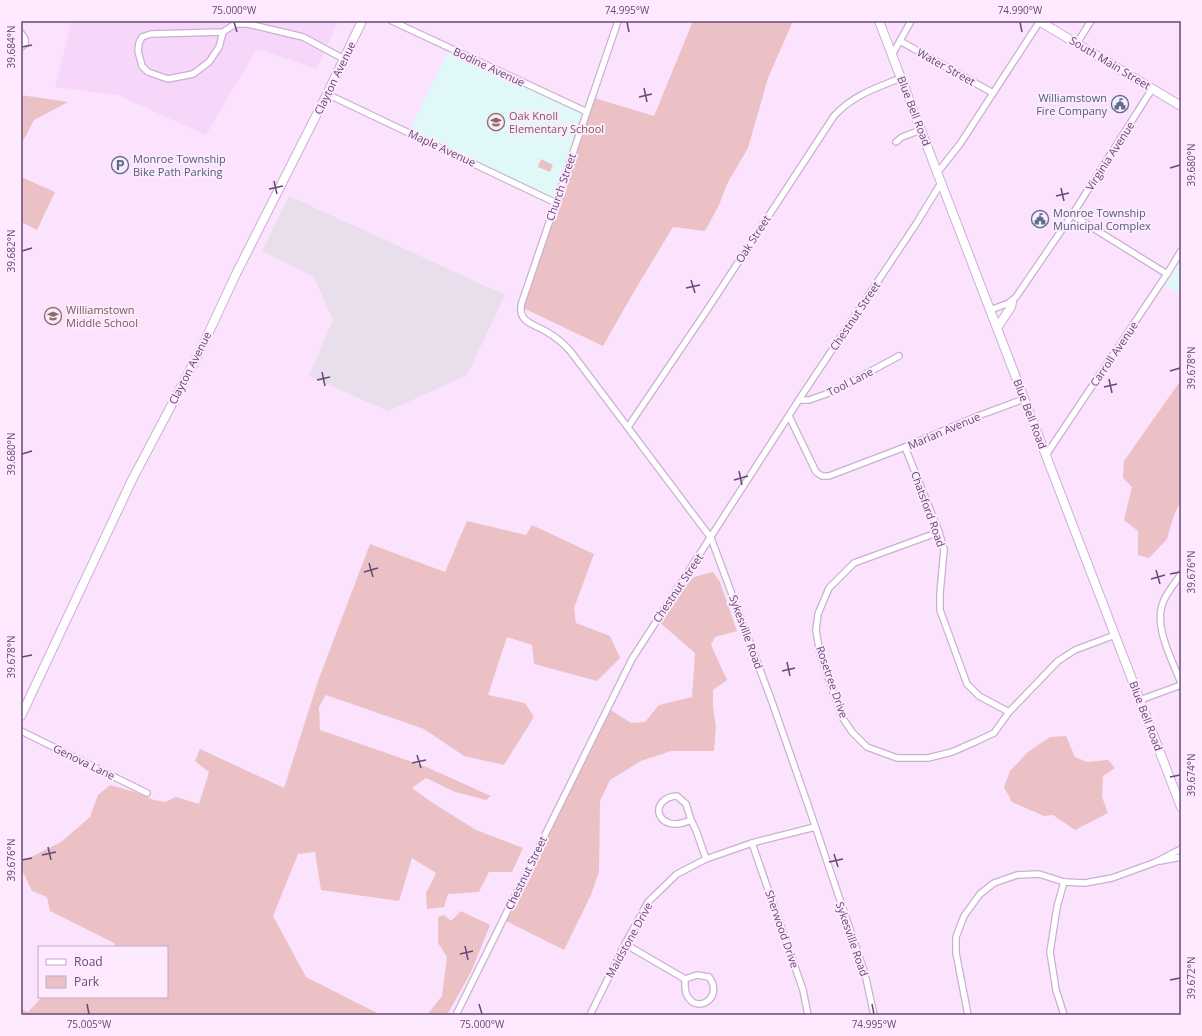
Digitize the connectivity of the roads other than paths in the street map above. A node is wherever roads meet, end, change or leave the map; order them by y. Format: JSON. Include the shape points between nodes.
{"nodes":[{"id":1,"x":362,"y":21,"type":"edge"},
{"id":2,"x":392,"y":21,"type":"edge"},
{"id":3,"x":618,"y":21,"type":"edge"},
{"id":4,"x":879,"y":21,"type":"edge"},
{"id":5,"x":911,"y":21,"type":"edge"},
{"id":6,"x":1039,"y":21,"type":"edge"},
{"id":7,"x":1091,"y":21,"type":"edge"},
{"id":8,"x":223,"y":32,"type":"junction"},
{"id":9,"x":21,"y":33,"type":"edge"},
{"id":10,"x":900,"y":41,"type":"junction"},
{"id":11,"x":1077,"y":43,"type":"junction"},
{"id":12,"x":21,"y":47,"type":"edge"},
{"id":13,"x":892,"y":55,"type":"junction"},
{"id":14,"x":344,"y":59,"type":"junction"},
{"id":15,"x":901,"y":78,"type":"junction"},
{"id":16,"x":1152,"y":89,"type":"junction"},
{"id":17,"x":993,"y":93,"type":"junction"},
{"id":18,"x":327,"y":94,"type":"junction"},
{"id":19,"x":1181,"y":106,"type":"edge"},
{"id":20,"x":587,"y":112,"type":"junction"},
{"id":21,"x":921,"y":130,"type":"junction"},
{"id":22,"x":896,"y":142,"type":"dead end"},
{"id":23,"x":937,"y":173,"type":"junction"},
{"id":24,"x":941,"y":183,"type":"junction"},
{"id":25,"x":556,"y":202,"type":"junction"},
{"id":26,"x":1072,"y":215,"type":"junction"},
{"id":27,"x":1181,"y":251,"type":"edge"},
{"id":28,"x":1167,"y":274,"type":"junction"},
{"id":29,"x":1012,"y":302,"type":"junction"},
{"id":30,"x":520,"y":308,"type":"joint"},
{"id":31,"x":990,"y":310,"type":"junction"},
{"id":32,"x":997,"y":328,"type":"junction"},
{"id":33,"x":899,"y":356,"type":"dead end"},
{"id":34,"x":1024,"y":399,"type":"junction"},
{"id":35,"x":799,"y":400,"type":"junction"},
{"id":36,"x":789,"y":416,"type":"junction"},
{"id":37,"x":628,"y":427,"type":"junction"},
{"id":38,"x":905,"y":447,"type":"junction"},
{"id":39,"x":1046,"y":455,"type":"junction"},
{"id":40,"x":939,"y":532,"type":"junction"},
{"id":41,"x":711,"y":538,"type":"junction"},
{"id":42,"x":1181,"y":574,"type":"edge"},
{"id":43,"x":1115,"y":635,"type":"junction"},
{"id":44,"x":1181,"y":684,"type":"edge"},
{"id":45,"x":1140,"y":700,"type":"junction"},
{"id":46,"x":1009,"y":712,"type":"junction"},
{"id":47,"x":21,"y":716,"type":"edge"},
{"id":48,"x":21,"y":731,"type":"edge"},
{"id":49,"x":147,"y":793,"type":"dead end"},
{"id":50,"x":1181,"y":807,"type":"edge"},
{"id":51,"x":690,"y":820,"type":"junction"},
{"id":52,"x":815,"y":827,"type":"junction"},
{"id":53,"x":752,"y":843,"type":"junction"},
{"id":54,"x":1181,"y":849,"type":"edge"},
{"id":55,"x":1181,"y":857,"type":"edge"},
{"id":56,"x":706,"y":859,"type":"junction"},
{"id":57,"x":1156,"y":862,"type":"junction"},
{"id":58,"x":1064,"y":882,"type":"junction"},
{"id":59,"x":625,"y":944,"type":"junction"},
{"id":60,"x":685,"y":979,"type":"junction"},
{"id":61,"x":456,"y":1015,"type":"edge"},
{"id":62,"x":590,"y":1015,"type":"edge"},
{"id":63,"x":808,"y":1015,"type":"edge"},
{"id":64,"x":874,"y":1015,"type":"edge"},
{"id":65,"x":968,"y":1015,"type":"edge"},
{"id":66,"x":1064,"y":1015,"type":"edge"}],
"edges":[{"from":1,"to":14,"type":"street","name":"Clayton Avenue"},
{"from":2,"to":20,"type":"street","name":"Bodine Avenue"},
{"from":3,"to":20,"type":"street","name":"Church Street"},
{"from":4,"to":13,"type":"street","name":"Blue Bell Road"},
{"from":5,"to":10,"type":"street"},
{"from":6,"to":11,"type":"street","name":"South Main Street"},
{"from":6,"to":17,"type":"street"},
{"from":7,"to":11,"type":"street"},
{"from":8,"to":8,"type":"street","via":[[219,47],[209,62],[193,74],[168,79],[148,72],[142,66],[138,51],[142,37],[151,34]]},
{"from":8,"to":14,"type":"street","via":[[235,24],[248,24],[303,37]]},
{"from":9,"to":12,"type":"street","via":[[25,44]]},
{"from":10,"to":13,"type":"street"},
{"from":10,"to":17,"type":"street","name":"Water Street"},
{"from":11,"to":16,"type":"street","name":"South Main Street"},
{"from":13,"to":15,"type":"street","name":"Blue Bell Road"},
{"from":14,"to":18,"type":"street","name":"Clayton Avenue"},
{"from":15,"to":21,"type":"street","name":"Blue Bell Road"},
{"from":15,"to":37,"type":"street","name":"Oak Street","via":[[854,98],[834,116]]},
{"from":16,"to":19,"type":"street","name":"South Main Street"},
{"from":16,"to":26,"type":"street","name":"Virginia Avenue"},
{"from":17,"to":23,"type":"street","via":[[960,144]]},
{"from":18,"to":25,"type":"street","name":"Maple Avenue"},
{"from":18,"to":47,"type":"street","name":"Clayton Avenue","via":[[201,349],[132,480]]},
{"from":20,"to":25,"type":"street","name":"Church Street"},
{"from":21,"to":22,"type":"street"},
{"from":21,"to":23,"type":"street","name":"Blue Bell Road"},
{"from":23,"to":24,"type":"street","name":"Blue Bell Road"},
{"from":24,"to":31,"type":"street","name":"Blue Bell Road"},
{"from":24,"to":35,"type":"street","name":"Chestnut Street"},
{"from":25,"to":30,"type":"street","name":"Church Street"},
{"from":26,"to":28,"type":"street"},
{"from":26,"to":29,"type":"street","name":"Virginia Avenue"},
{"from":27,"to":28,"type":"street","name":"Carroll Avenue"},
{"from":28,"to":39,"type":"street","name":"Carroll Avenue"},
{"from":29,"to":31,"type":"street"},
{"from":29,"to":32,"type":"street"},
{"from":30,"to":37,"type":"street","name":"Sykesville Road","via":[[526,321],[556,338],[571,352]]},
{"from":31,"to":32,"type":"street","name":"Blue Bell Road"},
{"from":32,"to":34,"type":"street","name":"Blue Bell Road"},
{"from":33,"to":35,"type":"street","name":"Tool Lane","via":[[832,392],[809,400]]},
{"from":34,"to":38,"type":"street","name":"Marian Avenue"},
{"from":34,"to":39,"type":"street","name":"Blue Bell Road"},
{"from":35,"to":36,"type":"street","name":"Chestnut Street"},
{"from":36,"to":38,"type":"street","name":"Marian Avenue","via":[[816,472],[822,476],[836,474]]},
{"from":36,"to":41,"type":"street","name":"Chestnut Street"},
{"from":37,"to":41,"type":"street","name":"Sykesville Road"},
{"from":38,"to":40,"type":"street","name":"Chatsford Road"},
{"from":39,"to":43,"type":"street","name":"Blue Bell Road"},
{"from":40,"to":46,"type":"street","name":"Chatsford Road","via":[[944,550],[940,610],[967,684],[979,696]]},
{"from":40,"to":46,"type":"street","name":"Rosetree Drive","via":[[854,563],[829,588],[818,614],[816,630],[820,654],[842,717],[867,747],[897,758],[928,758],[952,752],[994,733]]},
{"from":41,"to":52,"type":"street","name":"Sykesville Road"},
{"from":41,"to":61,"type":"street","name":"Chestnut Street","via":[[625,671]]},
{"from":42,"to":44,"type":"street","via":[[1163,601],[1159,619]]},
{"from":43,"to":45,"type":"street","name":"Blue Bell Road"},
{"from":43,"to":46,"type":"street","name":"Rosetree Drive","via":[[1075,650],[1058,661]]},
{"from":44,"to":45,"type":"street"},
{"from":45,"to":50,"type":"street","name":"Blue Bell Road"},
{"from":48,"to":49,"type":"street","name":"Genova Lane"},
{"from":51,"to":51,"type":"street","via":[[686,804],[677,796],[661,802],[659,809],[662,820],[673,824]]},
{"from":51,"to":56,"type":"street"},
{"from":52,"to":53,"type":"street","name":"Maidstone Drive"},
{"from":52,"to":64,"type":"street","name":"Sykesville Road","via":[[865,974]]},
{"from":53,"to":56,"type":"street","name":"Maidstone Drive"},
{"from":53,"to":63,"type":"street","name":"Sherwood Drive","via":[[803,990]]},
{"from":54,"to":57,"type":"street"},
{"from":55,"to":57,"type":"street"},
{"from":56,"to":59,"type":"street","name":"Maidstone Drive","via":[[678,874],[648,902]]},
{"from":57,"to":58,"type":"street","via":[[1112,878]]},
{"from":58,"to":65,"type":"street","via":[[1039,874],[1017,875],[994,883],[980,894],[971,906],[956,937],[956,953]]},
{"from":58,"to":66,"type":"street","via":[[1050,952],[1056,990]]},
{"from":59,"to":60,"type":"street"},
{"from":59,"to":62,"type":"street","name":"Maidstone Drive"},
{"from":60,"to":60,"type":"street","via":[[685,991],[691,1001],[696,1004],[703,1003],[713,996],[713,983],[709,977],[697,975]]}]}
